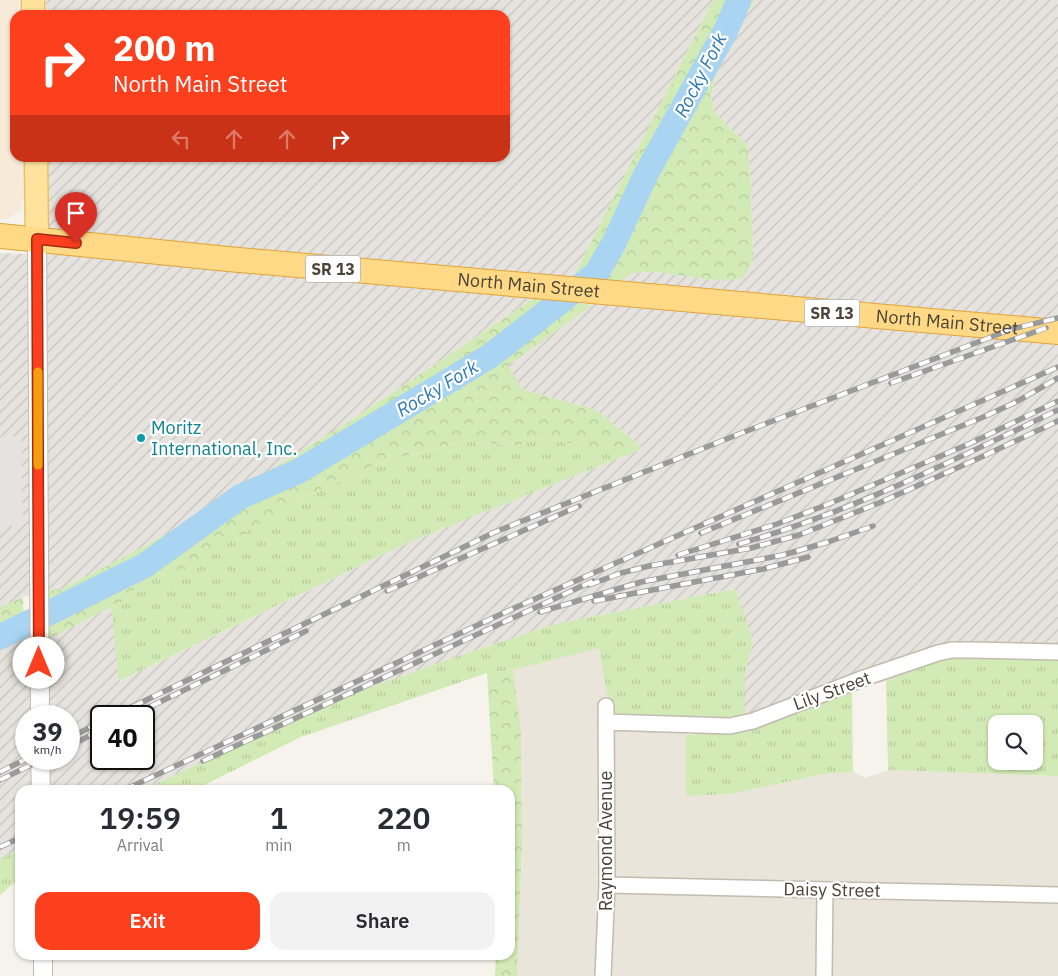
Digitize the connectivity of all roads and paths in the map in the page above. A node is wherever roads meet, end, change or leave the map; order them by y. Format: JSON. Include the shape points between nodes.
{"nodes":[{"id":1,"x":36,"y":162,"type":"edge"},
{"id":2,"x":0,"y":236,"type":"edge"},
{"id":3,"x":37,"y":239,"type":"junction"},
{"id":4,"x":1058,"y":332,"type":"edge"},
{"id":5,"x":1058,"y":652,"type":"edge"},
{"id":6,"x":40,"y":705,"type":"edge"},
{"id":7,"x":606,"y":706,"type":"dead end"},
{"id":8,"x":606,"y":722,"type":"junction"},
{"id":9,"x":40,"y":770,"type":"edge"},
{"id":10,"x":41,"y":785,"type":"edge"},
{"id":11,"x":607,"y":885,"type":"junction"},
{"id":12,"x":825,"y":890,"type":"junction"},
{"id":13,"x":1058,"y":895,"type":"edge"},
{"id":14,"x":42,"y":960,"type":"edge"},
{"id":15,"x":43,"y":976,"type":"edge"},
{"id":16,"x":603,"y":976,"type":"edge"},
{"id":17,"x":824,"y":976,"type":"edge"}],
"edges":[{"from":1,"to":3,"type":"main road"},
{"from":2,"to":3,"type":"highway","name":"North Main Street","number":"SR 13"},
{"from":3,"to":4,"type":"highway","name":"North Main Street","number":"SR 13","via":[[228,259]]},
{"from":3,"to":6,"type":"street"},
{"from":5,"to":8,"type":"street","name":"Lily Street","via":[[952,650],[938,653],[753,721],[730,726]]},
{"from":7,"to":8,"type":"street","name":"Raymond Avenue"},
{"from":8,"to":11,"type":"street","name":"Raymond Avenue"},
{"from":9,"to":10,"type":"street"},
{"from":11,"to":12,"type":"street","name":"Daisy Street"},
{"from":11,"to":16,"type":"street","name":"Raymond Avenue"},
{"from":12,"to":13,"type":"street","name":"Daisy Street"},
{"from":12,"to":17,"type":"street"},
{"from":14,"to":15,"type":"street"}]}
